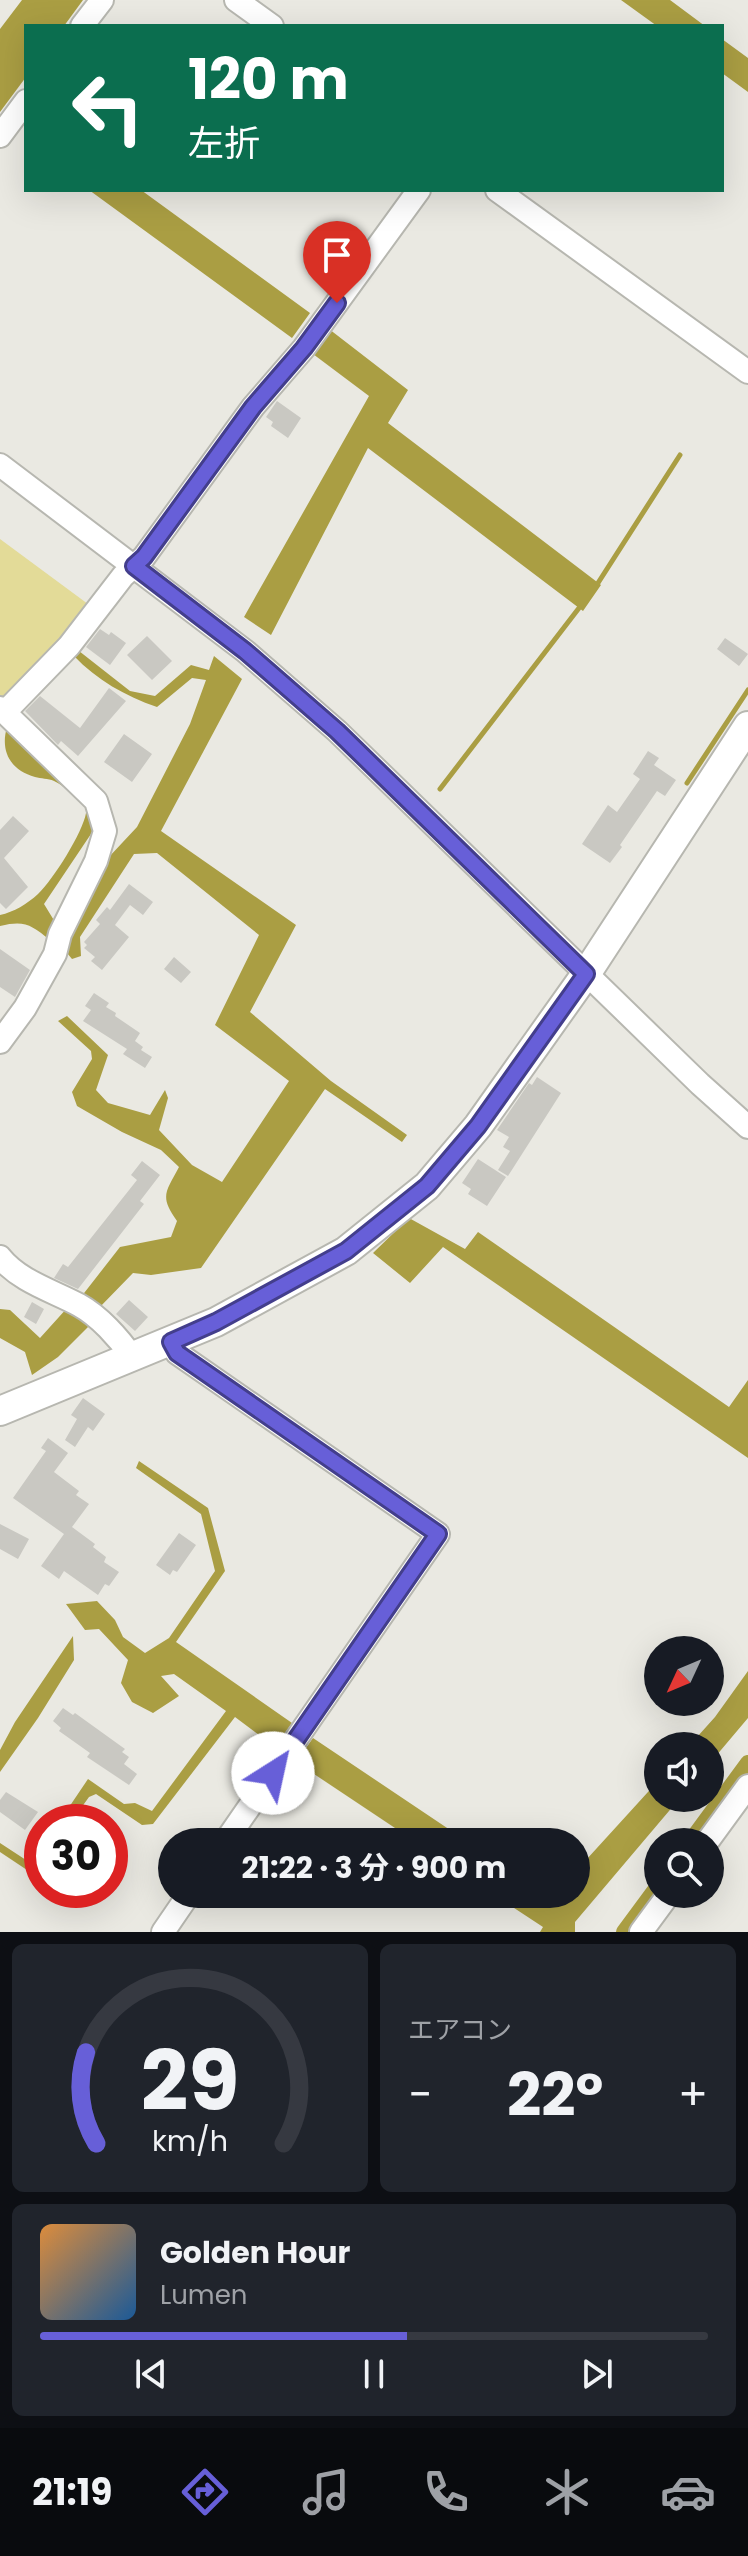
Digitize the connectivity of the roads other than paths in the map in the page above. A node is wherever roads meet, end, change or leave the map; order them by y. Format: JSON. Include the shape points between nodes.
{"nodes":[{"id":1,"x":102,"y":0,"type":"edge"},
{"id":2,"x":236,"y":0,"type":"edge"},
{"id":3,"x":84,"y":24,"type":"edge"},
{"id":4,"x":269,"y":24,"type":"edge"},
{"id":5,"x":24,"y":104,"type":"edge"},
{"id":6,"x":0,"y":136,"type":"edge"},
{"id":7,"x":418,"y":192,"type":"edge"},
{"id":8,"x":500,"y":192,"type":"edge"},
{"id":9,"x":748,"y":372,"type":"edge"},
{"id":10,"x":0,"y":465,"type":"edge"},
{"id":11,"x":134,"y":566,"type":"junction"},
{"id":12,"x":3,"y":710,"type":"edge"},
{"id":13,"x":748,"y":726,"type":"edge"},
{"id":14,"x":586,"y":974,"type":"junction"},
{"id":15,"x":0,"y":1042,"type":"edge"},
{"id":16,"x":748,"y":1127,"type":"edge"},
{"id":17,"x":0,"y":1257,"type":"edge"},
{"id":18,"x":171,"y":1342,"type":"junction"},
{"id":19,"x":132,"y":1357,"type":"junction"},
{"id":20,"x":0,"y":1411,"type":"edge"},
{"id":21,"x":748,"y":1786,"type":"edge"},
{"id":22,"x":235,"y":1828,"type":"edge"},
{"id":23,"x":717,"y":1828,"type":"edge"},
{"id":24,"x":179,"y":1908,"type":"edge"},
{"id":25,"x":659,"y":1908,"type":"edge"},
{"id":26,"x":163,"y":1932,"type":"edge"},
{"id":27,"x":641,"y":1932,"type":"edge"}],
"edges":[{"from":1,"to":3,"type":"street"},
{"from":2,"to":4,"type":"street"},
{"from":5,"to":6,"type":"street"},
{"from":7,"to":11,"type":"street"},
{"from":8,"to":9,"type":"street"},
{"from":10,"to":11,"type":"street"},
{"from":11,"to":12,"type":"street","via":[[69,646]]},
{"from":11,"to":14,"type":"street","via":[[245,651],[337,731]]},
{"from":12,"to":15,"type":"street","via":[[96,801],[105,831],[96,861],[25,1008]]},
{"from":13,"to":14,"type":"main road"},
{"from":14,"to":16,"type":"street"},
{"from":14,"to":18,"type":"main road","via":[[478,1126],[427,1186],[346,1251]]},
{"from":17,"to":19,"type":"street","via":[[28,1279],[84,1308]]},
{"from":18,"to":19,"type":"main road"},
{"from":18,"to":22,"type":"street","via":[[177,1353],[438,1534]]},
{"from":19,"to":20,"type":"main road"},
{"from":21,"to":23,"type":"street"},
{"from":24,"to":26,"type":"street"},
{"from":25,"to":27,"type":"street"}]}
